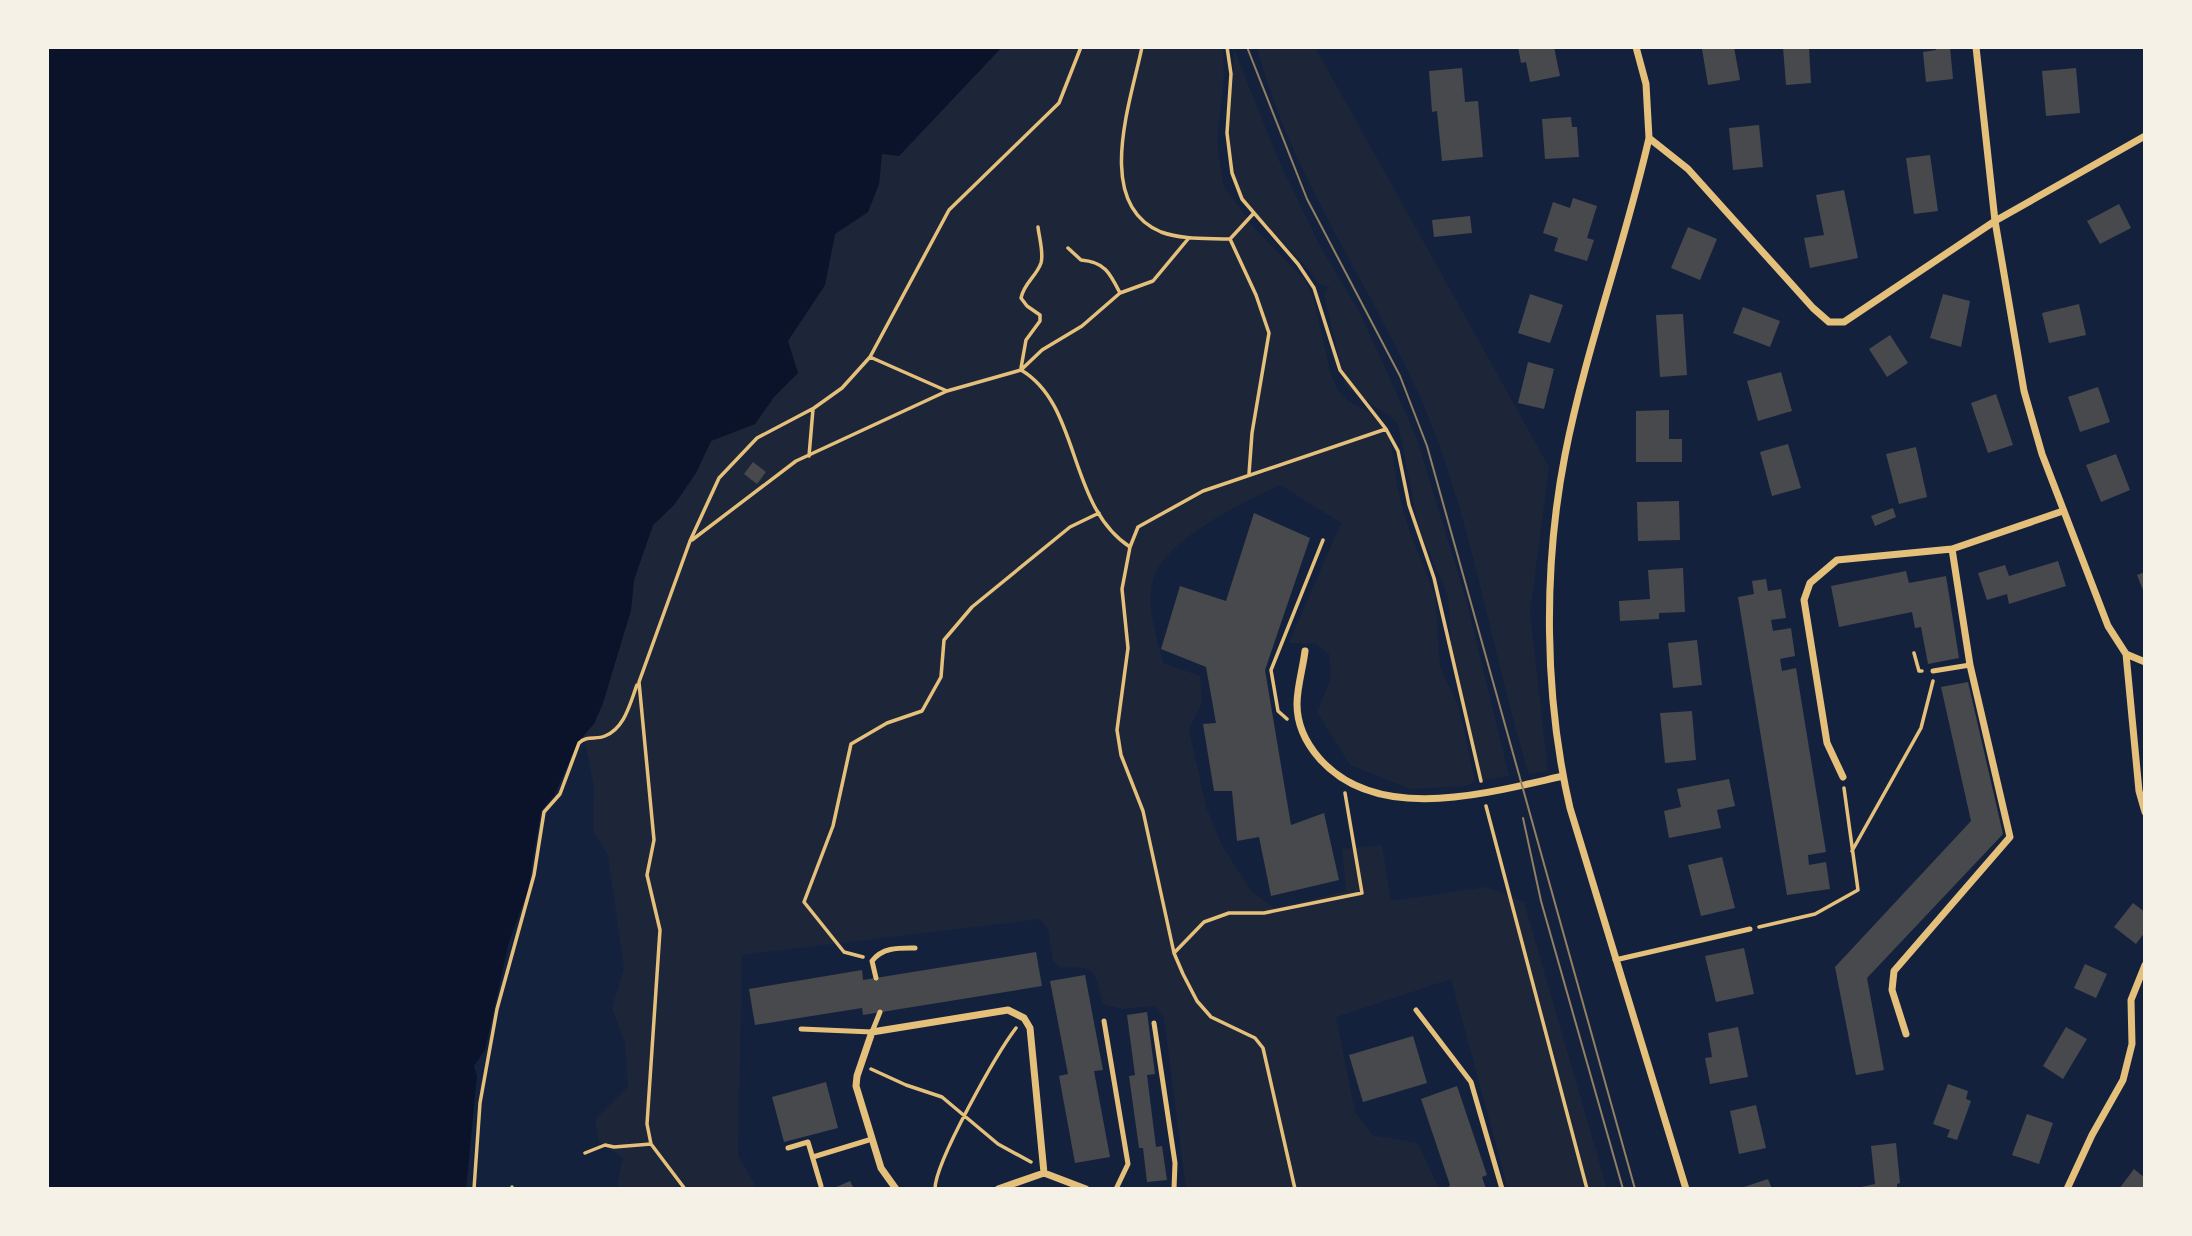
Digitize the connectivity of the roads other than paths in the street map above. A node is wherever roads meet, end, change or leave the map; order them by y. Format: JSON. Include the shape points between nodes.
{"nodes":[{"id":1,"x":1636,"y":47,"type":"edge"},
{"id":2,"x":1976,"y":47,"type":"edge"},
{"id":3,"x":2145,"y":136,"type":"edge"},
{"id":4,"x":1649,"y":138,"type":"junction"},
{"id":5,"x":1995,"y":221,"type":"junction"},
{"id":6,"x":2063,"y":511,"type":"junction"},
{"id":7,"x":1952,"y":549,"type":"junction"},
{"id":8,"x":1306,"y":651,"type":"dead end"},
{"id":9,"x":2126,"y":654,"type":"junction"},
{"id":10,"x":2145,"y":662,"type":"edge"},
{"id":11,"x":1970,"y":665,"type":"junction"},
{"id":12,"x":1933,"y":671,"type":"road end"},
{"id":13,"x":1563,"y":776,"type":"junction"},
{"id":14,"x":1843,"y":778,"type":"road end"},
{"id":15,"x":2145,"y":812,"type":"edge"},
{"id":16,"x":1750,"y":929,"type":"road end"},
{"id":17,"x":915,"y":948,"type":"dead end"},
{"id":18,"x":1615,"y":960,"type":"junction"},
{"id":19,"x":2145,"y":965,"type":"edge"},
{"id":20,"x":876,"y":978,"type":"dead end"},
{"id":21,"x":1416,"y":1010,"type":"dead end"},
{"id":22,"x":880,"y":1012,"type":"dead end"},
{"id":23,"x":1104,"y":1021,"type":"dead end"},
{"id":24,"x":1154,"y":1023,"type":"dead end"},
{"id":25,"x":801,"y":1029,"type":"dead end"},
{"id":26,"x":872,"y":1032,"type":"junction"},
{"id":27,"x":1906,"y":1034,"type":"dead end"},
{"id":28,"x":872,"y":1139,"type":"junction"},
{"id":29,"x":788,"y":1148,"type":"dead end"},
{"id":30,"x":813,"y":1157,"type":"junction"},
{"id":31,"x":1044,"y":1171,"type":"junction"},
{"id":32,"x":821,"y":1186,"type":"dead end"},
{"id":33,"x":896,"y":1189,"type":"edge"},
{"id":34,"x":998,"y":1189,"type":"edge"},
{"id":35,"x":1086,"y":1189,"type":"edge"},
{"id":36,"x":1116,"y":1189,"type":"edge"},
{"id":37,"x":1174,"y":1189,"type":"edge"},
{"id":38,"x":1502,"y":1189,"type":"edge"},
{"id":39,"x":1686,"y":1189,"type":"edge"},
{"id":40,"x":2067,"y":1189,"type":"edge"}],
"edges":[{"from":1,"to":4,"type":"street","via":[[1646,84]]},
{"from":2,"to":5,"type":"street"},
{"from":3,"to":5,"type":"street"},
{"from":4,"to":5,"type":"street","via":[[1688,169],[1829,322],[1844,322],[1864,310]]},
{"from":4,"to":13,"type":"street","via":[[1565,457],[1551,629]]},
{"from":5,"to":6,"type":"street","via":[[2024,391]]},
{"from":6,"to":7,"type":"street"},
{"from":6,"to":9,"type":"street","via":[[2108,626]]},
{"from":7,"to":11,"type":"street"},
{"from":7,"to":14,"type":"street","via":[[1837,560],[1810,583],[1804,600],[1827,743]]},
{"from":8,"to":13,"type":"street","via":[[1297,705],[1309,747],[1340,777],[1371,793],[1421,798],[1483,793]]},
{"from":9,"to":10,"type":"street"},
{"from":9,"to":15,"type":"street"},
{"from":11,"to":12,"type":"lane"},
{"from":11,"to":27,"type":"street","via":[[2010,837],[1894,971],[1892,990]]},
{"from":13,"to":18,"type":"street"},
{"from":16,"to":18,"type":"lane"},
{"from":17,"to":20,"type":"lane","via":[[895,947],[878,953],[872,961]]},
{"from":18,"to":39,"type":"street"},
{"from":19,"to":40,"type":"street","via":[[2131,1000],[2132,1044],[2123,1080]]},
{"from":21,"to":38,"type":"lane","via":[[1471,1082]]},
{"from":22,"to":26,"type":"lane"},
{"from":23,"to":36,"type":"lane","via":[[1129,1164]]},
{"from":24,"to":37,"type":"lane","via":[[1175,1163]]},
{"from":25,"to":26,"type":"lane"},
{"from":26,"to":28,"type":"street","via":[[856,1086]]},
{"from":26,"to":31,"type":"street","via":[[1008,1010],[1024,1018],[1034,1047]]},
{"from":28,"to":30,"type":"lane"},
{"from":28,"to":33,"type":"street","via":[[881,1168]]},
{"from":29,"to":30,"type":"lane","via":[[808,1142]]},
{"from":30,"to":32,"type":"lane"},
{"from":31,"to":34,"type":"street"},
{"from":31,"to":35,"type":"street"}]}
